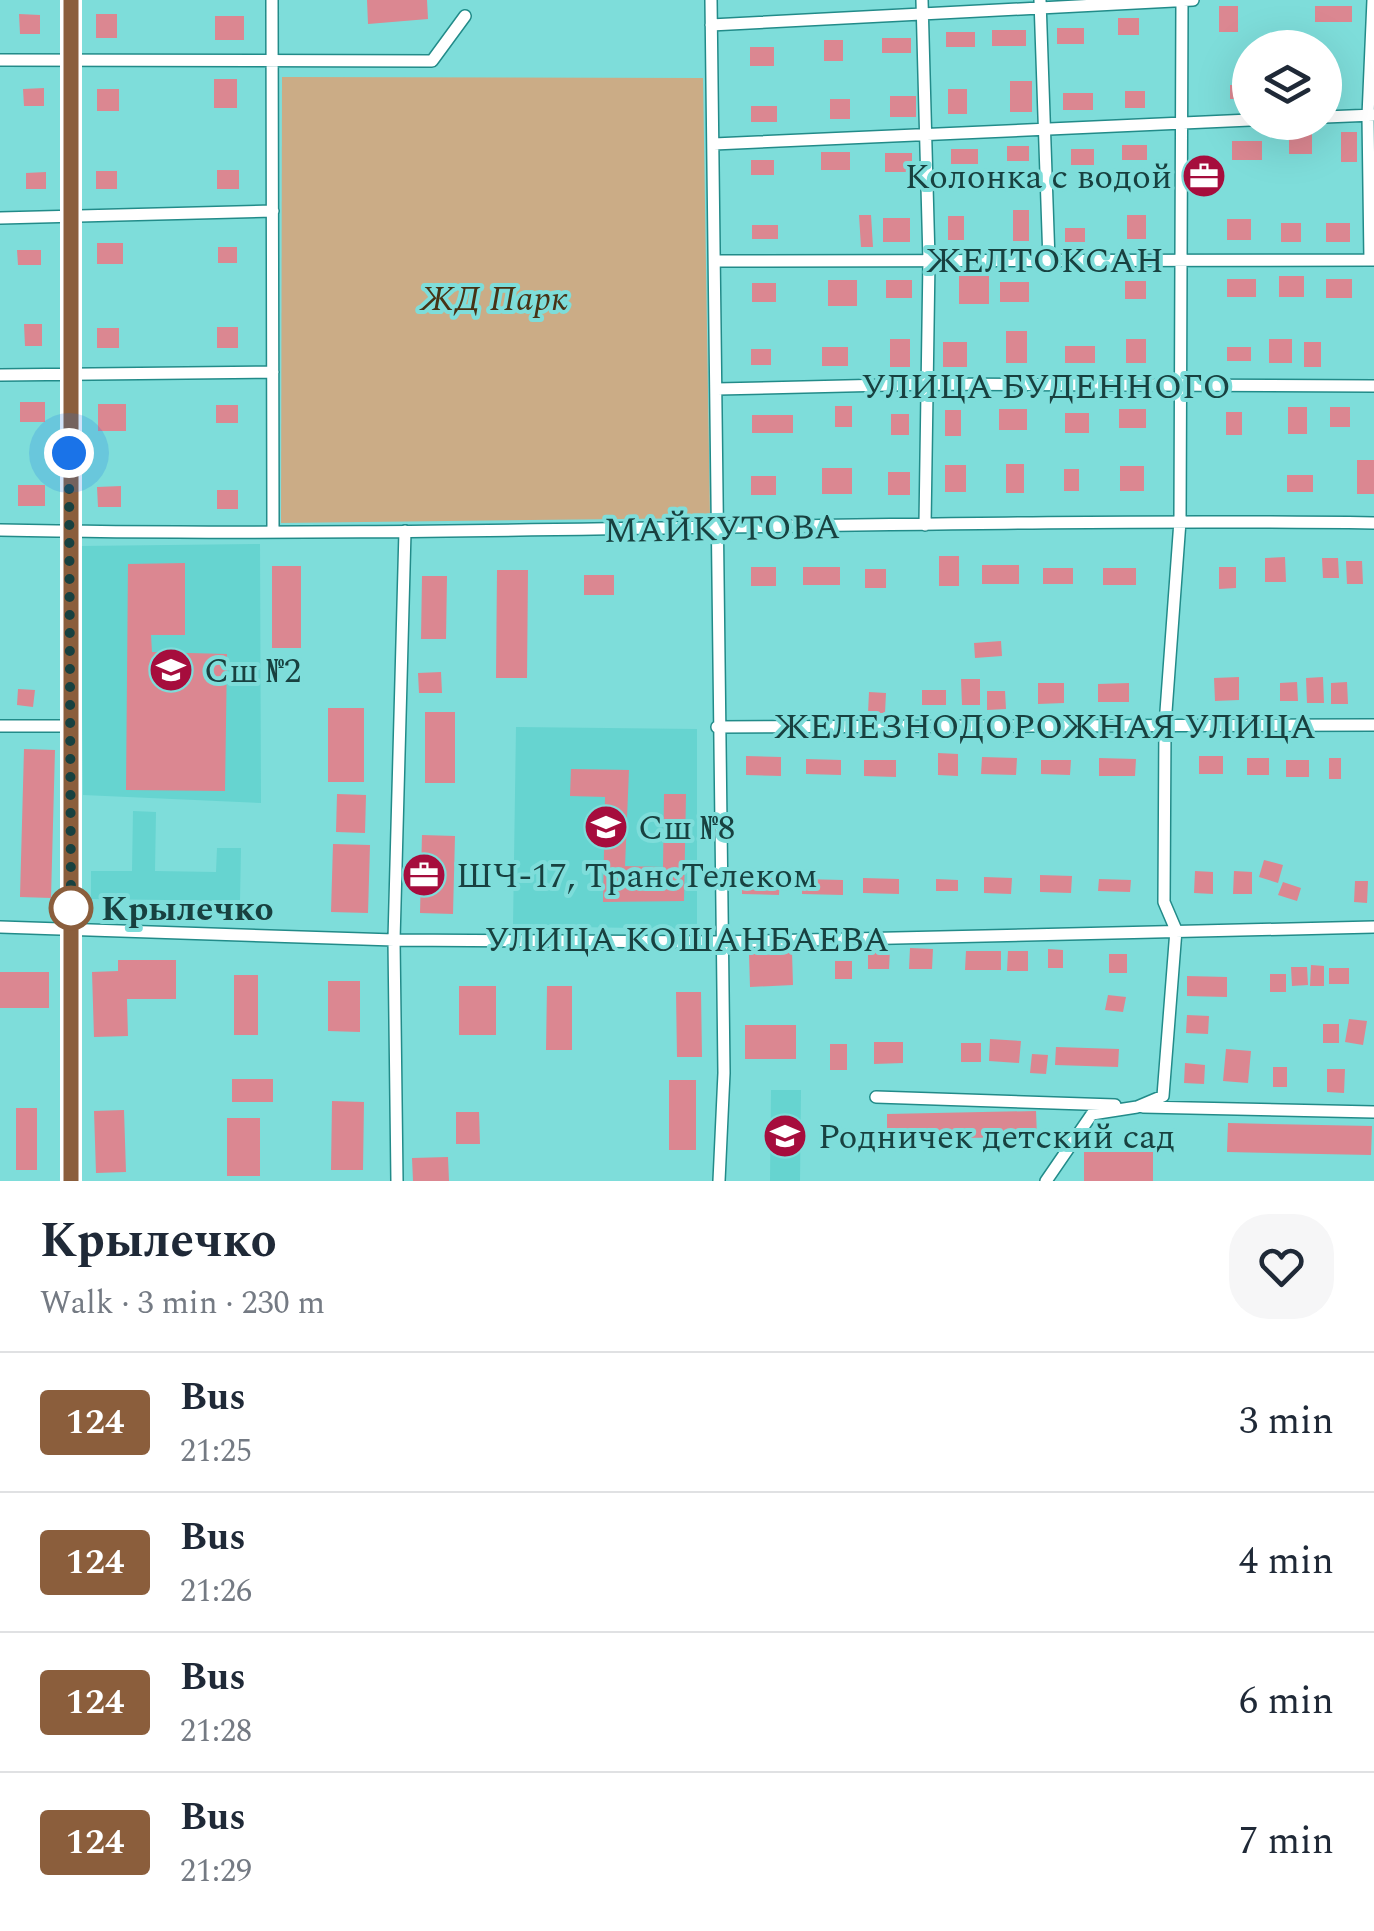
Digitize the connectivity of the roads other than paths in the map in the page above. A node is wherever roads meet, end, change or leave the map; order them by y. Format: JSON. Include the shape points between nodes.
{"nodes":[{"id":1,"x":71,"y":0,"type":"edge"},
{"id":2,"x":272,"y":0,"type":"edge"},
{"id":3,"x":711,"y":0,"type":"edge"},
{"id":4,"x":922,"y":0,"type":"edge"},
{"id":5,"x":1193,"y":0,"type":"edge"},
{"id":6,"x":1373,"y":0,"type":"edge"},
{"id":7,"x":1182,"y":1,"type":"edge"},
{"id":8,"x":1040,"y":5,"type":"edge"},
{"id":9,"x":465,"y":16,"type":"dead end"},
{"id":10,"x":922,"y":16,"type":"junction"},
{"id":11,"x":710,"y":25,"type":"junction"},
{"id":12,"x":0,"y":60,"type":"edge"},
{"id":13,"x":70,"y":60,"type":"junction"},
{"id":14,"x":272,"y":60,"type":"junction"},
{"id":15,"x":1371,"y":115,"type":"edge"},
{"id":16,"x":1342,"y":116,"type":"edge"},
{"id":17,"x":1232,"y":121,"type":"edge"},
{"id":18,"x":1184,"y":122,"type":"junction"},
{"id":19,"x":1046,"y":128,"type":"junction"},
{"id":20,"x":927,"y":134,"type":"junction"},
{"id":21,"x":714,"y":144,"type":"junction"},
{"id":22,"x":274,"y":211,"type":"junction"},
{"id":23,"x":71,"y":214,"type":"junction"},
{"id":24,"x":0,"y":218,"type":"edge"},
{"id":25,"x":929,"y":260,"type":"junction"},
{"id":26,"x":1182,"y":260,"type":"junction"},
{"id":27,"x":1372,"y":260,"type":"edge"},
{"id":28,"x":716,"y":261,"type":"junction"},
{"id":29,"x":1049,"y":261,"type":"junction"},
{"id":30,"x":272,"y":372,"type":"junction"},
{"id":31,"x":70,"y":374,"type":"junction"},
{"id":32,"x":0,"y":376,"type":"edge"},
{"id":33,"x":929,"y":384,"type":"junction"},
{"id":34,"x":1179,"y":386,"type":"junction"},
{"id":35,"x":1374,"y":386,"type":"edge"},
{"id":36,"x":717,"y":389,"type":"junction"},
{"id":37,"x":1180,"y":520,"type":"junction"},
{"id":38,"x":1374,"y":523,"type":"edge"},
{"id":39,"x":924,"y":525,"type":"junction"},
{"id":40,"x":0,"y":530,"type":"edge"},
{"id":41,"x":273,"y":530,"type":"junction"},
{"id":42,"x":716,"y":530,"type":"junction"},
{"id":43,"x":405,"y":531,"type":"junction"},
{"id":44,"x":69,"y":532,"type":"junction"},
{"id":45,"x":1374,"y":724,"type":"edge"},
{"id":46,"x":0,"y":726,"type":"edge"},
{"id":47,"x":69,"y":726,"type":"junction"},
{"id":48,"x":1165,"y":726,"type":"junction"},
{"id":49,"x":717,"y":727,"type":"junction"},
{"id":50,"x":0,"y":927,"type":"edge"},
{"id":51,"x":1374,"y":927,"type":"edge"},
{"id":52,"x":72,"y":930,"type":"junction"},
{"id":53,"x":1176,"y":930,"type":"junction"},
{"id":54,"x":394,"y":940,"type":"junction"},
{"id":55,"x":720,"y":942,"type":"junction"},
{"id":56,"x":876,"y":1097,"type":"dead end"},
{"id":57,"x":1137,"y":1107,"type":"junction"},
{"id":58,"x":1374,"y":1112,"type":"edge"},
{"id":59,"x":71,"y":1181,"type":"edge"},
{"id":60,"x":397,"y":1181,"type":"edge"},
{"id":61,"x":719,"y":1181,"type":"edge"},
{"id":62,"x":1046,"y":1181,"type":"edge"}],
"edges":[{"from":1,"to":13,"type":"street"},
{"from":2,"to":14,"type":"street"},
{"from":3,"to":11,"type":"street"},
{"from":4,"to":10,"type":"street"},
{"from":5,"to":7,"type":"street"},
{"from":6,"to":15,"type":"street"},
{"from":7,"to":8,"type":"street"},
{"from":7,"to":18,"type":"street"},
{"from":8,"to":10,"type":"street"},
{"from":8,"to":19,"type":"street"},
{"from":9,"to":14,"type":"street","via":[[432,60]]},
{"from":10,"to":11,"type":"street"},
{"from":10,"to":20,"type":"street"},
{"from":11,"to":21,"type":"street"},
{"from":12,"to":13,"type":"street"},
{"from":13,"to":14,"type":"street"},
{"from":13,"to":23,"type":"street"},
{"from":14,"to":22,"type":"street"},
{"from":15,"to":16,"type":"street"},
{"from":15,"to":27,"type":"street"},
{"from":17,"to":18,"type":"street"},
{"from":18,"to":19,"type":"street"},
{"from":18,"to":26,"type":"street"},
{"from":19,"to":20,"type":"street"},
{"from":19,"to":29,"type":"street"},
{"from":20,"to":21,"type":"street"},
{"from":20,"to":25,"type":"street"},
{"from":21,"to":28,"type":"street"},
{"from":22,"to":23,"type":"street"},
{"from":22,"to":30,"type":"street"},
{"from":23,"to":24,"type":"street"},
{"from":23,"to":31,"type":"street"},
{"from":25,"to":28,"type":"street","name":"ЖЕЛТОКСАН"},
{"from":25,"to":29,"type":"street","name":"ЖЕЛТОКСАН"},
{"from":25,"to":33,"type":"street"},
{"from":26,"to":27,"type":"street","name":"ЖЕЛТОКСАН"},
{"from":26,"to":29,"type":"street","name":"ЖЕЛТОКСАН"},
{"from":26,"to":34,"type":"street"},
{"from":28,"to":36,"type":"street"},
{"from":30,"to":31,"type":"street"},
{"from":30,"to":41,"type":"street"},
{"from":31,"to":32,"type":"street"},
{"from":31,"to":44,"type":"street"},
{"from":33,"to":34,"type":"street","name":"УЛИЦА БУДЕННОГО"},
{"from":33,"to":36,"type":"street","name":"УЛИЦА БУДЕННОГО"},
{"from":33,"to":39,"type":"street"},
{"from":34,"to":35,"type":"street","name":"УЛИЦА БУДЕННОГО"},
{"from":34,"to":37,"type":"street"},
{"from":36,"to":42,"type":"street"},
{"from":37,"to":38,"type":"street","name":"МАЙКУТОВА"},
{"from":37,"to":39,"type":"street","name":"МАЙКУТОВА"},
{"from":37,"to":48,"type":"street"},
{"from":39,"to":42,"type":"street","name":"МАЙКУТОВА"},
{"from":40,"to":44,"type":"street","name":"МАЙКУТОВА"},
{"from":41,"to":43,"type":"street","name":"МАЙКУТОВА"},
{"from":41,"to":44,"type":"street","name":"МАЙКУТОВА"},
{"from":42,"to":43,"type":"street","name":"МАЙКУТОВА"},
{"from":42,"to":49,"type":"street"},
{"from":43,"to":54,"type":"street"},
{"from":44,"to":47,"type":"street"},
{"from":45,"to":48,"type":"street","name":"ЖЕЛЕЗНОДОРОЖНАЯ УЛИЦА"},
{"from":46,"to":47,"type":"street"},
{"from":47,"to":52,"type":"street"},
{"from":48,"to":49,"type":"street","name":"ЖЕЛЕЗНОДОРОЖНАЯ УЛИЦА"},
{"from":48,"to":53,"type":"street","via":[[1164,902]]},
{"from":49,"to":55,"type":"street"},
{"from":50,"to":52,"type":"street","name":"УЛИЦА КОШАНБАЕВА"},
{"from":51,"to":53,"type":"street","name":"УЛИЦА КОШАНБАЕВА"},
{"from":52,"to":54,"type":"street","name":"УЛИЦА КОШАНБАЕВА"},
{"from":52,"to":59,"type":"street"},
{"from":53,"to":55,"type":"street","name":"УЛИЦА КОШАНБАЕВА"},
{"from":53,"to":57,"type":"street","via":[[1163,1096]]},
{"from":54,"to":55,"type":"street","name":"УЛИЦА КОШАНБАЕВА"},
{"from":54,"to":60,"type":"street"},
{"from":55,"to":61,"type":"street"},
{"from":56,"to":57,"type":"street"},
{"from":57,"to":58,"type":"street"},
{"from":57,"to":62,"type":"street","via":[[1092,1114]]}]}
